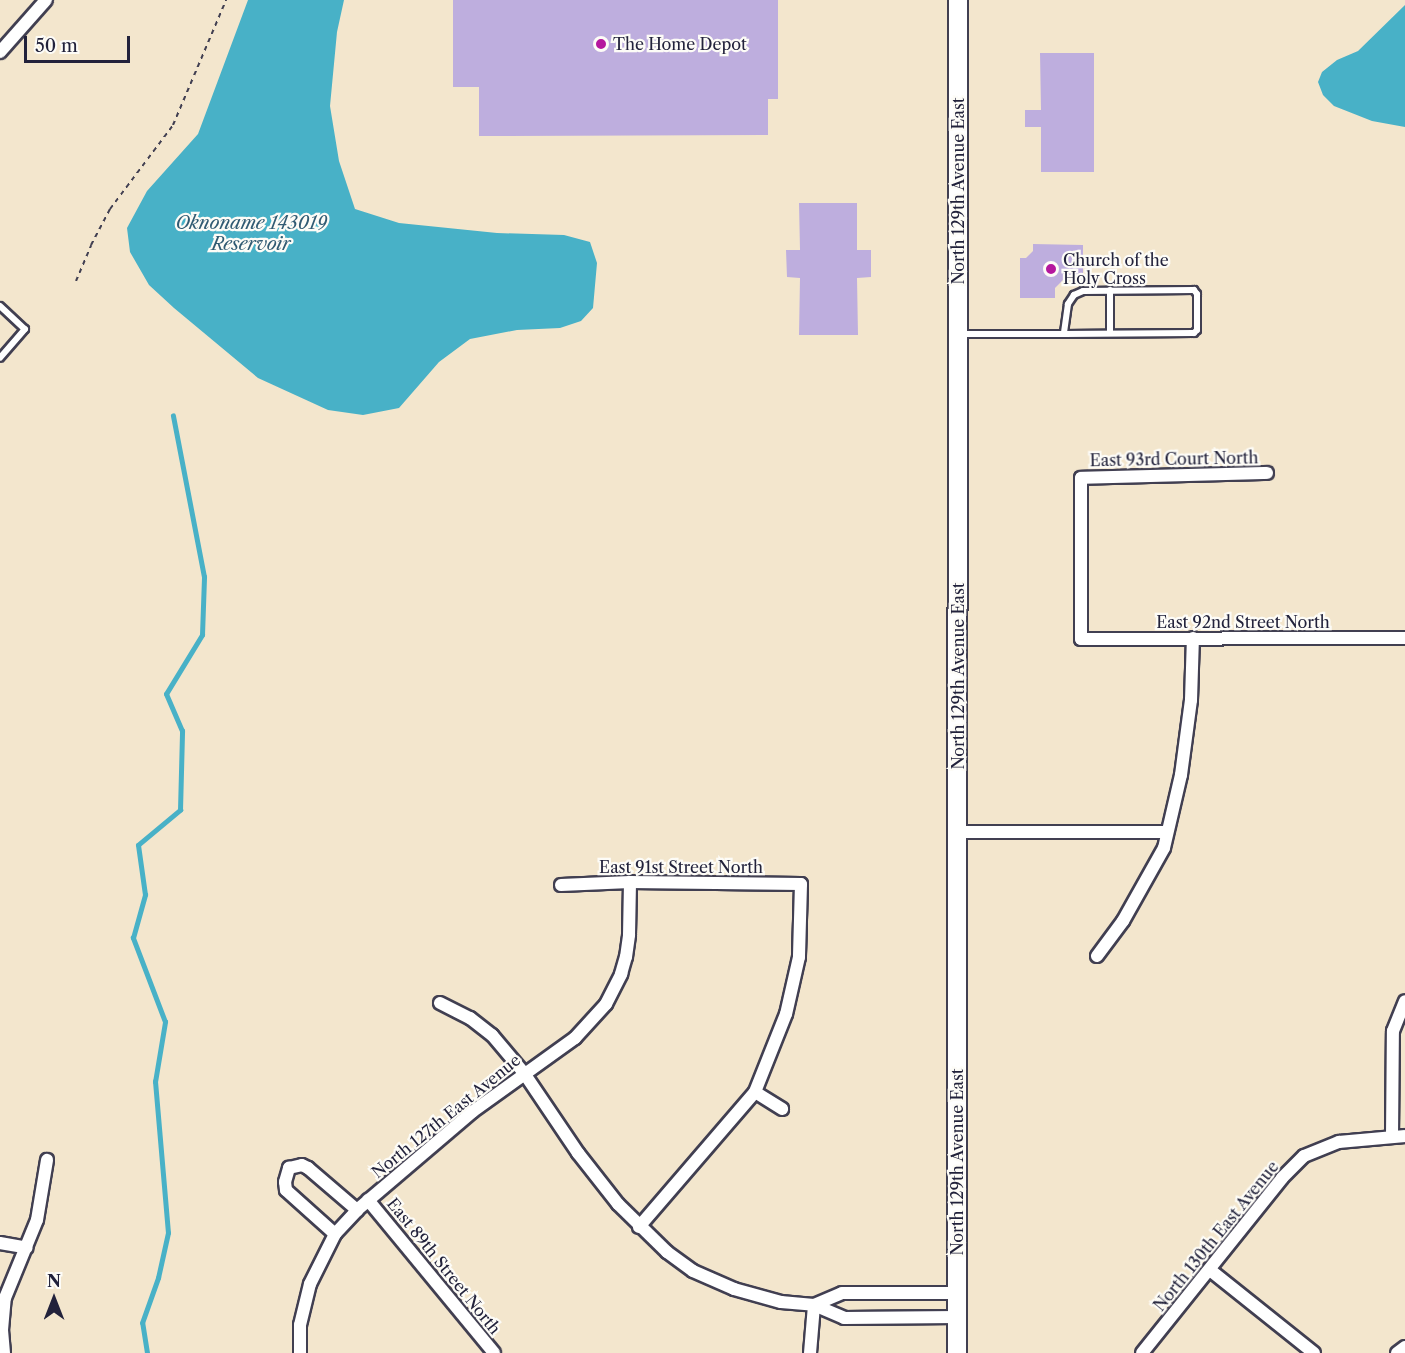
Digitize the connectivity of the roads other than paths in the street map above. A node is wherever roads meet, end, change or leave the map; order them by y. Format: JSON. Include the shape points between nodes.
{"nodes":[{"id":1,"x":46,"y":0,"type":"edge"},
{"id":2,"x":958,"y":0,"type":"edge"},
{"id":3,"x":0,"y":52,"type":"edge"},
{"id":4,"x":1110,"y":290,"type":"junction"},
{"id":5,"x":0,"y":306,"type":"edge"},
{"id":6,"x":1110,"y":333,"type":"junction"},
{"id":7,"x":958,"y":334,"type":"junction"},
{"id":8,"x":1064,"y":334,"type":"junction"},
{"id":9,"x":0,"y":358,"type":"edge"},
{"id":10,"x":1267,"y":473,"type":"dead end"},
{"id":11,"x":1405,"y":638,"type":"edge"},
{"id":12,"x":1081,"y":639,"type":"joint"},
{"id":13,"x":1193,"y":639,"type":"junction"},
{"id":14,"x":957,"y":832,"type":"junction"},
{"id":15,"x":1167,"y":832,"type":"junction"},
{"id":16,"x":630,"y":882,"type":"junction"},
{"id":17,"x":561,"y":885,"type":"dead end"},
{"id":18,"x":1097,"y":957,"type":"dead end"},
{"id":19,"x":1405,"y":1001,"type":"edge"},
{"id":20,"x":440,"y":1003,"type":"dead end"},
{"id":21,"x":524,"y":1073,"type":"junction"},
{"id":22,"x":755,"y":1092,"type":"junction"},
{"id":23,"x":782,"y":1109,"type":"dead end"},
{"id":24,"x":1399,"y":1136,"type":"edge"},
{"id":25,"x":47,"y":1160,"type":"dead end"},
{"id":26,"x":368,"y":1200,"type":"junction"},
{"id":27,"x":357,"y":1210,"type":"junction"},
{"id":28,"x":639,"y":1227,"type":"junction"},
{"id":29,"x":335,"y":1234,"type":"junction"},
{"id":30,"x":0,"y":1243,"type":"edge"},
{"id":31,"x":27,"y":1248,"type":"junction"},
{"id":32,"x":1210,"y":1270,"type":"junction"},
{"id":33,"x":957,"y":1293,"type":"junction"},
{"id":34,"x":814,"y":1305,"type":"junction"},
{"id":35,"x":957,"y":1317,"type":"junction"},
{"id":36,"x":1405,"y":1347,"type":"edge"},
{"id":37,"x":4,"y":1353,"type":"edge"},
{"id":38,"x":300,"y":1353,"type":"edge"},
{"id":39,"x":494,"y":1353,"type":"edge"},
{"id":40,"x":810,"y":1353,"type":"edge"},
{"id":41,"x":957,"y":1353,"type":"edge"},
{"id":42,"x":1142,"y":1353,"type":"edge"},
{"id":43,"x":1314,"y":1353,"type":"edge"},
{"id":44,"x":1397,"y":1353,"type":"edge"}],
"edges":[{"from":1,"to":3,"type":"street"},
{"from":2,"to":7,"type":"main road","name":"North 129th Avenue East"},
{"from":4,"to":6,"type":"lane"},
{"from":4,"to":6,"type":"lane","via":[[1194,290],[1199,306],[1194,333]]},
{"from":4,"to":8,"type":"lane","via":[[1074,295],[1065,314]]},
{"from":5,"to":9,"type":"lane","via":[[25,328]]},
{"from":6,"to":8,"type":"lane"},
{"from":7,"to":8,"type":"lane"},
{"from":7,"to":14,"type":"main road","name":"North 129th Avenue East"},
{"from":10,"to":12,"type":"street","name":"East 93rd Court North","via":[[1081,478]]},
{"from":11,"to":13,"type":"street","name":"East 92nd Street North"},
{"from":12,"to":13,"type":"street","name":"East 92nd Street North"},
{"from":13,"to":15,"type":"street","via":[[1191,700],[1181,775]]},
{"from":14,"to":15,"type":"street"},
{"from":14,"to":33,"type":"main road","name":"North 129th Avenue East"},
{"from":15,"to":18,"type":"street","via":[[1154,871]]},
{"from":16,"to":17,"type":"street","name":"East 91st Street North"},
{"from":16,"to":21,"type":"street","name":"North 127th East Avenue","via":[[629,935],[614,989],[575,1038]]},
{"from":16,"to":22,"type":"street","name":"East 91st Street North","via":[[801,884],[799,957],[786,1014]]},
{"from":19,"to":24,"type":"street","via":[[1393,1031]]},
{"from":20,"to":21,"type":"street","via":[[492,1035]]},
{"from":21,"to":26,"type":"street","name":"North 127th East Avenue"},
{"from":21,"to":28,"type":"street","via":[[578,1153]]},
{"from":22,"to":23,"type":"street"},
{"from":22,"to":28,"type":"street"},
{"from":24,"to":32,"type":"street","name":"North 130th East Avenue","via":[[1339,1142],[1304,1156]]},
{"from":25,"to":31,"type":"street","via":[[42,1203]]},
{"from":26,"to":27,"type":"street","name":"North 127th East Avenue"},
{"from":26,"to":39,"type":"street","name":"East 89th Street North"},
{"from":27,"to":29,"type":"street","name":"North 127th East Avenue"},
{"from":27,"to":29,"type":"street","via":[[308,1168],[289,1168],[286,1190]]},
{"from":28,"to":34,"type":"street","via":[[693,1271],[734,1289],[782,1302]]},
{"from":29,"to":38,"type":"street","name":"North 127th East Avenue","via":[[310,1284],[300,1325]]},
{"from":30,"to":31,"type":"street"},
{"from":31,"to":37,"type":"street","via":[[6,1298]]},
{"from":32,"to":42,"type":"street","name":"North 130th East Avenue"},
{"from":32,"to":43,"type":"street"},
{"from":33,"to":34,"type":"street","via":[[842,1293]]},
{"from":33,"to":35,"type":"main road","name":"North 129th Avenue East"},
{"from":34,"to":35,"type":"street","via":[[844,1318]]},
{"from":34,"to":40,"type":"street"},
{"from":35,"to":41,"type":"main road","name":"North 129th Avenue East"},
{"from":36,"to":44,"type":"street"}]}
